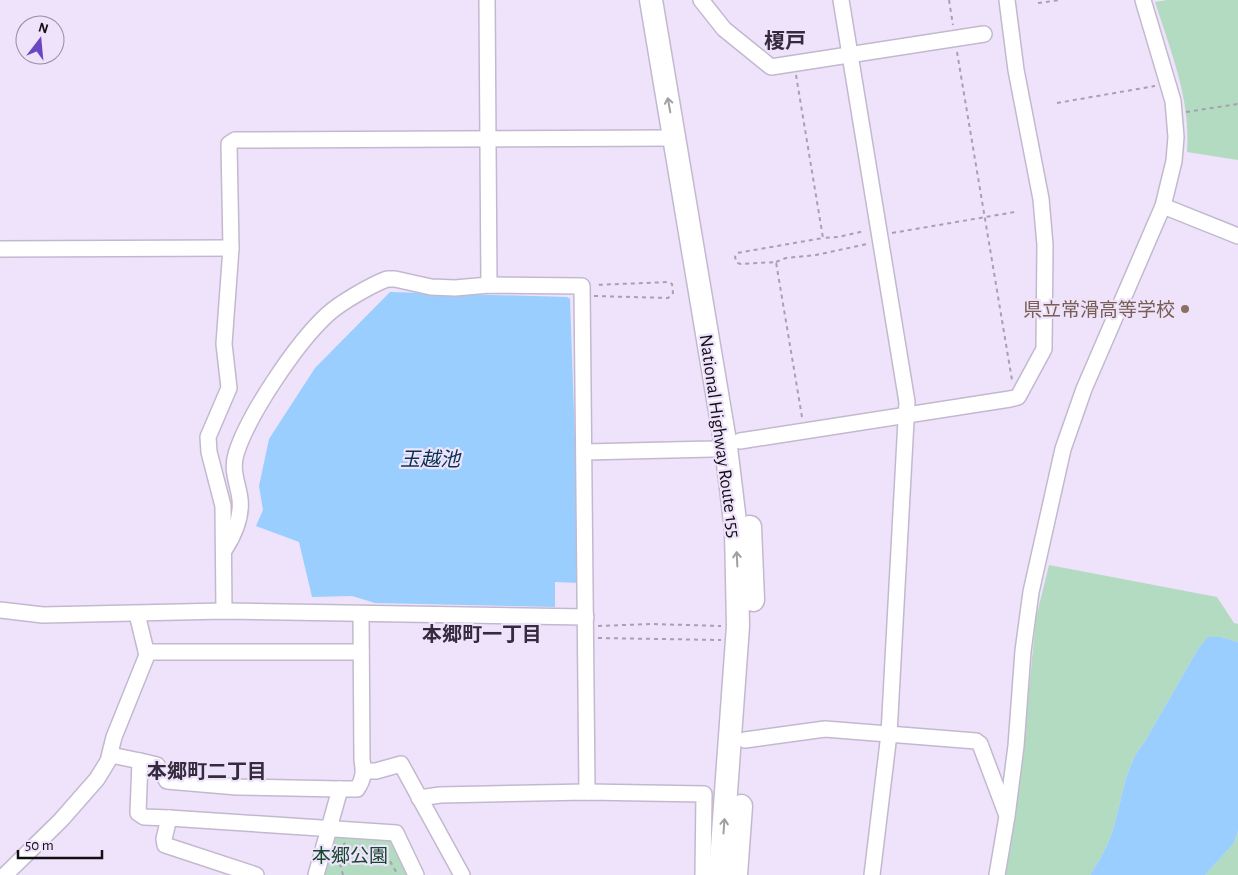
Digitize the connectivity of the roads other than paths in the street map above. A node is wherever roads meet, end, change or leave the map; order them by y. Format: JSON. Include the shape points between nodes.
{"nodes":[{"id":1,"x":487,"y":0,"type":"edge"},
{"id":2,"x":651,"y":0,"type":"edge"},
{"id":3,"x":667,"y":0,"type":"edge"},
{"id":4,"x":701,"y":0,"type":"edge"},
{"id":5,"x":841,"y":0,"type":"edge"},
{"id":6,"x":1007,"y":0,"type":"edge"},
{"id":7,"x":1142,"y":0,"type":"edge"},
{"id":8,"x":984,"y":34,"type":"dead end"},
{"id":9,"x":850,"y":55,"type":"junction"},
{"id":10,"x":674,"y":138,"type":"junction"},
{"id":11,"x":488,"y":140,"type":"junction"},
{"id":12,"x":1163,"y":206,"type":"junction"},
{"id":13,"x":1238,"y":236,"type":"edge"},
{"id":14,"x":230,"y":248,"type":"junction"},
{"id":15,"x":0,"y":250,"type":"edge"},
{"id":16,"x":489,"y":285,"type":"junction"},
{"id":17,"x":908,"y":414,"type":"junction"},
{"id":18,"x":733,"y":444,"type":"junction"},
{"id":19,"x":585,"y":452,"type":"junction"},
{"id":20,"x":225,"y":549,"type":"junction"},
{"id":21,"x":0,"y":610,"type":"edge"},
{"id":22,"x":224,"y":611,"type":"junction"},
{"id":23,"x":137,"y":614,"type":"junction"},
{"id":24,"x":360,"y":614,"type":"junction"},
{"id":25,"x":586,"y":627,"type":"junction"},
{"id":26,"x":146,"y":652,"type":"junction"},
{"id":27,"x":361,"y":652,"type":"junction"},
{"id":28,"x":889,"y":734,"type":"junction"},
{"id":29,"x":745,"y":740,"type":"junction"},
{"id":30,"x":111,"y":755,"type":"junction"},
{"id":31,"x":140,"y":761,"type":"junction"},
{"id":32,"x":364,"y":771,"type":"junction"},
{"id":33,"x":340,"y":789,"type":"junction"},
{"id":34,"x":587,"y":792,"type":"junction"},
{"id":35,"x":419,"y":798,"type":"junction"},
{"id":36,"x":1007,"y":816,"type":"junction"},
{"id":37,"x":169,"y":818,"type":"junction"},
{"id":38,"x":330,"y":828,"type":"junction"},
{"id":39,"x":5,"y":875,"type":"edge"},
{"id":40,"x":256,"y":875,"type":"edge"},
{"id":41,"x":316,"y":875,"type":"edge"},
{"id":42,"x":416,"y":875,"type":"edge"},
{"id":43,"x":462,"y":875,"type":"edge"},
{"id":44,"x":703,"y":875,"type":"edge"},
{"id":45,"x":720,"y":875,"type":"edge"},
{"id":46,"x":736,"y":875,"type":"edge"},
{"id":47,"x":872,"y":875,"type":"edge"},
{"id":48,"x":997,"y":875,"type":"edge"}],
"edges":[{"from":1,"to":11,"type":"street"},
{"from":10,"to":2,"type":"highway","name":"National Highway Route 155","one_way":true},
{"from":3,"to":18,"type":"highway","name":"National Highway Route 155"},
{"from":4,"to":9,"type":"street","via":[[724,28],[771,67]]},
{"from":5,"to":9,"type":"street"},
{"from":6,"to":17,"type":"street","via":[[1045,246],[1044,349],[1018,397]]},
{"from":7,"to":12,"type":"street","via":[[1173,101],[1174,161]]},
{"from":8,"to":9,"type":"street"},
{"from":9,"to":17,"type":"street"},
{"from":10,"to":11,"type":"street"},
{"from":10,"to":18,"type":"highway","name":"National Highway Route 155"},
{"from":11,"to":14,"type":"street","via":[[235,140],[229,144]]},
{"from":11,"to":16,"type":"street"},
{"from":12,"to":13,"type":"street"},
{"from":12,"to":36,"type":"street","via":[[1084,389],[1063,449],[1031,592]]},
{"from":14,"to":15,"type":"street"},
{"from":14,"to":20,"type":"street","via":[[224,344],[229,388],[208,437],[223,506]]},
{"from":16,"to":19,"type":"street","via":[[582,291]]},
{"from":16,"to":20,"type":"street","via":[[431,287],[386,279],[327,315],[280,375],[244,435],[234,468],[240,498],[239,516]]},
{"from":17,"to":18,"type":"street"},
{"from":17,"to":28,"type":"street"},
{"from":18,"to":19,"type":"street","via":[[712,450]]},
{"from":18,"to":29,"type":"highway","name":"National Highway Route 155","via":[[753,566],[753,625]]},
{"from":45,"to":18,"type":"highway","name":"National Highway Route 155","one_way":true,"via":[[739,608]]},
{"from":19,"to":25,"type":"street"},
{"from":20,"to":22,"type":"street"},
{"from":21,"to":23,"type":"street","via":[[43,615]]},
{"from":22,"to":23,"type":"street"},
{"from":22,"to":24,"type":"street"},
{"from":23,"to":26,"type":"street"},
{"from":24,"to":25,"type":"street"},
{"from":24,"to":27,"type":"street"},
{"from":25,"to":34,"type":"street"},
{"from":26,"to":27,"type":"street"},
{"from":26,"to":30,"type":"street","via":[[145,662],[114,737]]},
{"from":27,"to":32,"type":"street"},
{"from":28,"to":29,"type":"street","via":[[825,729]]},
{"from":28,"to":36,"type":"street","via":[[978,742]]},
{"from":28,"to":47,"type":"street"},
{"from":29,"to":46,"type":"highway","name":"National Highway Route 155"},
{"from":30,"to":31,"type":"street"},
{"from":30,"to":39,"type":"street","via":[[84,794]]},
{"from":31,"to":33,"type":"street","via":[[157,765],[167,781],[237,787]]},
{"from":31,"to":37,"type":"street","via":[[138,813],[144,817]]},
{"from":32,"to":33,"type":"street","via":[[357,789]]},
{"from":32,"to":35,"type":"street","via":[[401,764]]},
{"from":33,"to":38,"type":"street"},
{"from":34,"to":35,"type":"street"},
{"from":34,"to":44,"type":"street","via":[[704,794]]},
{"from":35,"to":43,"type":"street"},
{"from":36,"to":48,"type":"street"},
{"from":37,"to":38,"type":"street"},
{"from":37,"to":40,"type":"street","via":[[165,845]]},
{"from":38,"to":41,"type":"street"},
{"from":38,"to":42,"type":"street","via":[[396,833]]}]}
